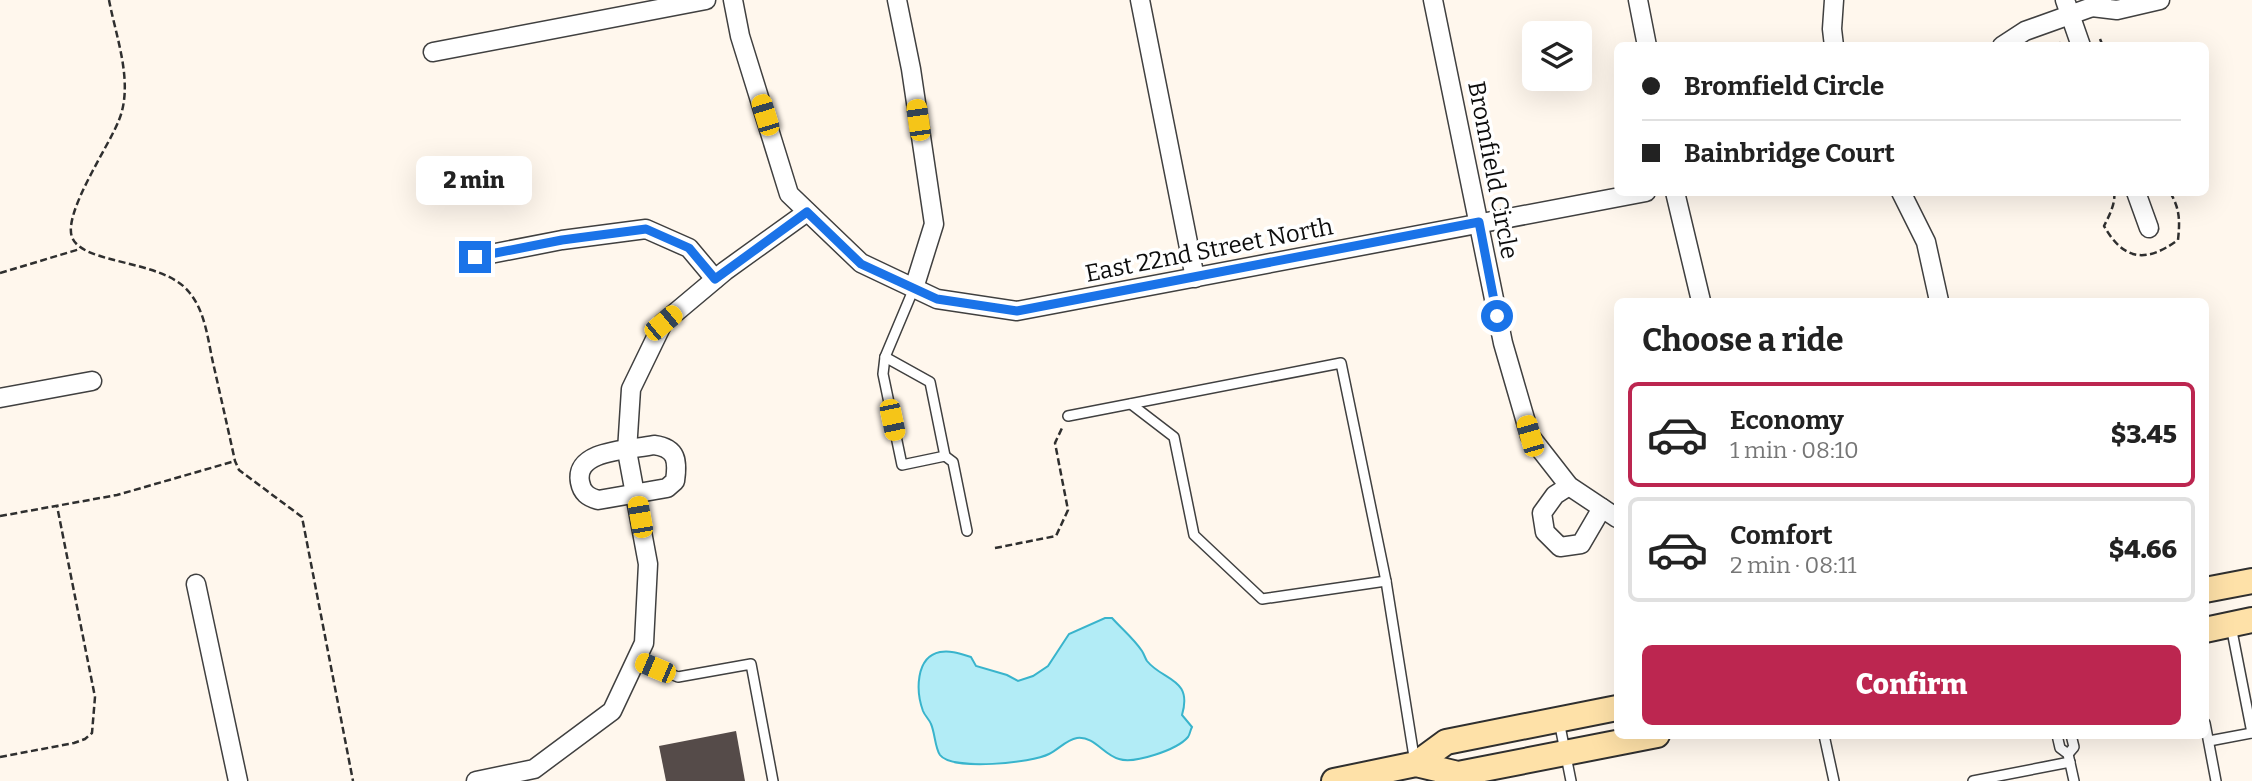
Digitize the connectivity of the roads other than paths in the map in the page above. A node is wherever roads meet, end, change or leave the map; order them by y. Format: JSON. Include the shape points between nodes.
{"nodes":[{"id":1,"x":706,"y":0,"type":"edge"},
{"id":2,"x":733,"y":0,"type":"edge"},
{"id":3,"x":897,"y":0,"type":"edge"},
{"id":4,"x":1140,"y":0,"type":"edge"},
{"id":5,"x":1433,"y":0,"type":"edge"},
{"id":6,"x":1638,"y":0,"type":"edge"},
{"id":7,"x":1834,"y":0,"type":"edge"},
{"id":8,"x":2160,"y":0,"type":"edge"},
{"id":9,"x":2097,"y":4,"type":"edge"},
{"id":10,"x":2068,"y":8,"type":"edge"},
{"id":11,"x":1646,"y":42,"type":"edge"},
{"id":12,"x":1834,"y":42,"type":"edge"},
{"id":13,"x":2008,"y":42,"type":"edge"},
{"id":14,"x":2080,"y":42,"type":"edge"},
{"id":15,"x":433,"y":52,"type":"dead end"},
{"id":16,"x":1624,"y":196,"type":"edge"},
{"id":17,"x":1676,"y":196,"type":"edge"},
{"id":18,"x":1903,"y":196,"type":"edge"},
{"id":19,"x":2137,"y":196,"type":"edge"},
{"id":20,"x":807,"y":212,"type":"junction"},
{"id":21,"x":1479,"y":222,"type":"junction"},
{"id":22,"x":2148,"y":228,"type":"dead end"},
{"id":23,"x":475,"y":257,"type":"dead end"},
{"id":24,"x":1195,"y":278,"type":"junction"},
{"id":25,"x":715,"y":279,"type":"junction"},
{"id":26,"x":914,"y":288,"type":"junction"},
{"id":27,"x":1699,"y":298,"type":"edge"},
{"id":28,"x":1939,"y":298,"type":"edge"},
{"id":29,"x":885,"y":357,"type":"junction"},
{"id":30,"x":92,"y":381,"type":"dead end"},
{"id":31,"x":0,"y":398,"type":"edge"},
{"id":32,"x":1131,"y":404,"type":"junction"},
{"id":33,"x":1068,"y":416,"type":"road end"},
{"id":34,"x":627,"y":451,"type":"junction"},
{"id":35,"x":945,"y":456,"type":"junction"},
{"id":36,"x":1569,"y":486,"type":"junction"},
{"id":37,"x":635,"y":493,"type":"junction"},
{"id":38,"x":1609,"y":513,"type":"edge"},
{"id":39,"x":967,"y":531,"type":"dead end"},
{"id":40,"x":1386,"y":581,"type":"junction"},
{"id":41,"x":2252,"y":581,"type":"edge"},
{"id":42,"x":196,"y":584,"type":"dead end"},
{"id":43,"x":2209,"y":589,"type":"edge"},
{"id":44,"x":2241,"y":622,"type":"edge"},
{"id":45,"x":2209,"y":629,"type":"edge"},
{"id":46,"x":636,"y":660,"type":"junction"},
{"id":47,"x":2252,"y":673,"type":"edge"},
{"id":48,"x":2241,"y":675,"type":"junction"},
{"id":49,"x":1614,"y":709,"type":"edge"},
{"id":50,"x":1558,"y":719,"type":"junction"},
{"id":51,"x":2252,"y":733,"type":"edge"},
{"id":52,"x":1637,"y":739,"type":"edge"},
{"id":53,"x":1825,"y":739,"type":"edge"},
{"id":54,"x":2058,"y":739,"type":"edge"},
{"id":55,"x":2072,"y":739,"type":"edge"},
{"id":56,"x":2208,"y":741,"type":"joint"},
{"id":57,"x":1565,"y":753,"type":"junction"},
{"id":58,"x":2069,"y":758,"type":"junction"},
{"id":59,"x":1416,"y":764,"type":"junction"},
{"id":60,"x":238,"y":781,"type":"edge"},
{"id":61,"x":476,"y":781,"type":"edge"},
{"id":62,"x":773,"y":781,"type":"edge"},
{"id":63,"x":1334,"y":781,"type":"edge"},
{"id":64,"x":1571,"y":781,"type":"edge"},
{"id":65,"x":1834,"y":781,"type":"edge"},
{"id":66,"x":1973,"y":781,"type":"edge"},
{"id":67,"x":2074,"y":781,"type":"edge"},
{"id":68,"x":2216,"y":781,"type":"edge"}],
"edges":[{"from":1,"to":15,"type":"street"},
{"from":2,"to":20,"type":"street","name":"East 22nd Street North","via":[[789,194]]},
{"from":3,"to":26,"type":"street","via":[[934,223]]},
{"from":4,"to":24,"type":"street"},
{"from":5,"to":21,"type":"street","name":"Bromfield Circle"},
{"from":6,"to":11,"type":"street"},
{"from":7,"to":12,"type":"street"},
{"from":8,"to":9,"type":"street","via":[[2118,10]]},
{"from":9,"to":10,"type":"street"},
{"from":10,"to":13,"type":"street"},
{"from":10,"to":14,"type":"street"},
{"from":16,"to":21,"type":"street","name":"East 22nd Street North"},
{"from":17,"to":27,"type":"street"},
{"from":18,"to":28,"type":"street","via":[[1926,242]]},
{"from":19,"to":22,"type":"street"},
{"from":20,"to":25,"type":"street"},
{"from":20,"to":26,"type":"street","name":"East 22nd Street North","via":[[861,264]]},
{"from":21,"to":24,"type":"street","name":"East 22nd Street North"},
{"from":21,"to":36,"type":"street","name":"Bromfield Circle","via":[[1503,343],[1530,436]]},
{"from":23,"to":25,"type":"street","via":[[646,229],[689,248]]},
{"from":24,"to":26,"type":"street","name":"East 22nd Street North","via":[[1017,311],[937,299]]},
{"from":25,"to":34,"type":"street","via":[[663,323],[631,389]]},
{"from":26,"to":29,"type":"lane"},
{"from":29,"to":35,"type":"lane","via":[[930,382]]},
{"from":29,"to":35,"type":"lane","via":[[883,374],[901,465]]},
{"from":30,"to":31,"type":"street"},
{"from":32,"to":33,"type":"lane"},
{"from":32,"to":40,"type":"lane","via":[[1174,437],[1194,535],[1262,599]]},
{"from":32,"to":40,"type":"lane","via":[[1341,363]]},
{"from":34,"to":37,"type":"street"},
{"from":34,"to":37,"type":"street","via":[[666,447],[674,454],[677,468],[675,481],[667,488]]},
{"from":34,"to":37,"type":"street","via":[[592,456],[582,465],[581,490],[597,500]]},
{"from":35,"to":39,"type":"lane","via":[[953,462]]},
{"from":36,"to":38,"type":"street","name":"Bromfield Circle"},
{"from":36,"to":38,"type":"street","via":[[1555,495],[1542,513],[1545,532],[1560,547],[1581,544]]},
{"from":37,"to":46,"type":"street","via":[[648,564],[644,642]]},
{"from":40,"to":59,"type":"lane"},
{"from":41,"to":43,"type":"main road"},
{"from":42,"to":60,"type":"street"},
{"from":44,"to":45,"type":"main road"},
{"from":44,"to":48,"type":"lane"},
{"from":46,"to":61,"type":"street","via":[[612,711],[534,769]]},
{"from":46,"to":62,"type":"lane","via":[[678,677],[751,664]]},
{"from":47,"to":48,"type":"lane"},
{"from":48,"to":51,"type":"lane"},
{"from":49,"to":50,"type":"main road"},
{"from":50,"to":57,"type":"lane"},
{"from":50,"to":59,"type":"main road","via":[[1446,742]]},
{"from":51,"to":56,"type":"lane"},
{"from":52,"to":57,"type":"main road"},
{"from":53,"to":65,"type":"lane"},
{"from":54,"to":58,"type":"lane"},
{"from":55,"to":58,"type":"lane"},
{"from":56,"to":68,"type":"lane"},
{"from":57,"to":59,"type":"main road","via":[[1458,774]]},
{"from":57,"to":64,"type":"lane"},
{"from":58,"to":66,"type":"lane"},
{"from":58,"to":67,"type":"lane"},
{"from":59,"to":63,"type":"main road"}]}
